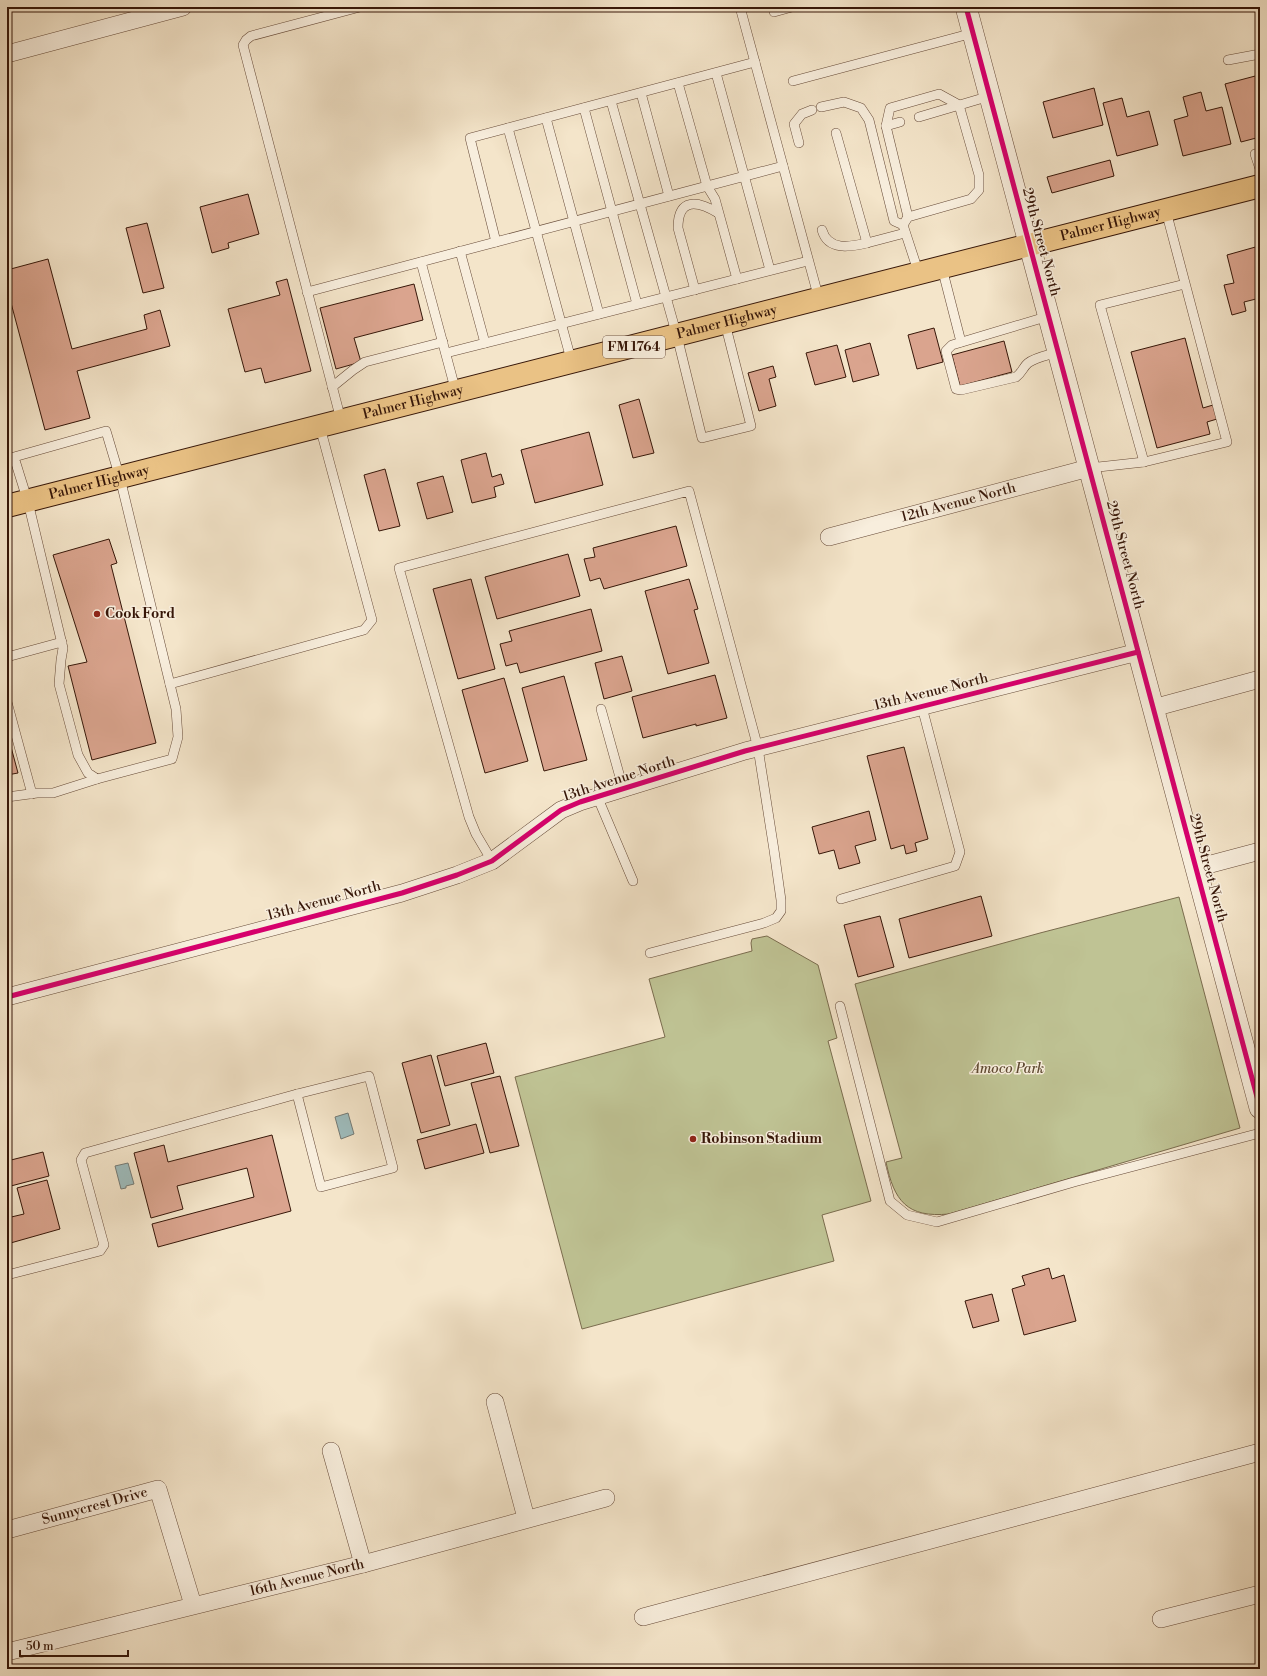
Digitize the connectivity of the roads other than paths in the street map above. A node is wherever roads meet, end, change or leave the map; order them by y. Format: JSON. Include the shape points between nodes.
{"nodes":[{"id":1,"x":183,"y":7,"type":"edge"},
{"id":2,"x":360,"y":7,"type":"edge"},
{"id":3,"x":740,"y":7,"type":"edge"},
{"id":4,"x":792,"y":7,"type":"edge"},
{"id":5,"x":966,"y":7,"type":"edge"},
{"id":6,"x":774,"y":12,"type":"dead end"},
{"id":7,"x":973,"y":33,"type":"junction"},
{"id":8,"x":7,"y":54,"type":"edge"},
{"id":9,"x":1260,"y":54,"type":"edge"},
{"id":10,"x":1228,"y":60,"type":"dead end"},
{"id":11,"x":755,"y":62,"type":"junction"},
{"id":12,"x":716,"y":73,"type":"junction"},
{"id":13,"x":793,"y":81,"type":"dead end"},
{"id":14,"x":678,"y":83,"type":"junction"},
{"id":15,"x":641,"y":93,"type":"junction"},
{"id":16,"x":990,"y":96,"type":"junction"},
{"id":17,"x":611,"y":101,"type":"junction"},
{"id":18,"x":958,"y":105,"type":"junction"},
{"id":19,"x":584,"y":108,"type":"junction"},
{"id":20,"x":919,"y":117,"type":"dead end"},
{"id":21,"x":546,"y":118,"type":"junction"},
{"id":22,"x":900,"y":122,"type":"dead end"},
{"id":23,"x":886,"y":126,"type":"junction"},
{"id":24,"x":508,"y":128,"type":"junction"},
{"id":25,"x":836,"y":133,"type":"dead end"},
{"id":26,"x":799,"y":143,"type":"dead end"},
{"id":27,"x":1260,"y":153,"type":"edge"},
{"id":28,"x":783,"y":166,"type":"junction"},
{"id":29,"x":1260,"y":169,"type":"edge"},
{"id":30,"x":744,"y":176,"type":"junction"},
{"id":31,"x":707,"y":186,"type":"junction"},
{"id":32,"x":1260,"y":186,"type":"edge"},
{"id":33,"x":668,"y":196,"type":"junction"},
{"id":34,"x":640,"y":204,"type":"junction"},
{"id":35,"x":1166,"y":210,"type":"junction"},
{"id":36,"x":612,"y":211,"type":"junction"},
{"id":37,"x":718,"y":213,"type":"junction"},
{"id":38,"x":908,"y":217,"type":"junction"},
{"id":39,"x":574,"y":221,"type":"junction"},
{"id":40,"x":904,"y":229,"type":"junction"},
{"id":41,"x":822,"y":230,"type":"dead end"},
{"id":42,"x":536,"y":231,"type":"junction"},
{"id":43,"x":496,"y":242,"type":"junction"},
{"id":44,"x":867,"y":243,"type":"junction"},
{"id":45,"x":1030,"y":245,"type":"junction"},
{"id":46,"x":460,"y":251,"type":"junction"},
{"id":47,"x":808,"y":261,"type":"junction"},
{"id":48,"x":421,"y":262,"type":"junction"},
{"id":49,"x":942,"y":268,"type":"junction"},
{"id":50,"x":770,"y":270,"type":"junction"},
{"id":51,"x":919,"y":274,"type":"junction"},
{"id":52,"x":737,"y":279,"type":"junction"},
{"id":53,"x":1185,"y":284,"type":"junction"},
{"id":54,"x":695,"y":290,"type":"junction"},
{"id":55,"x":307,"y":292,"type":"junction"},
{"id":56,"x":666,"y":297,"type":"junction"},
{"id":57,"x":819,"y":299,"type":"junction"},
{"id":58,"x":637,"y":304,"type":"junction"},
{"id":59,"x":599,"y":314,"type":"junction"},
{"id":60,"x":1049,"y":316,"type":"junction"},
{"id":61,"x":561,"y":323,"type":"junction"},
{"id":62,"x":725,"y":323,"type":"junction"},
{"id":63,"x":677,"y":336,"type":"junction"},
{"id":64,"x":443,"y":342,"type":"junction"},
{"id":65,"x":961,"y":342,"type":"junction"},
{"id":66,"x":485,"y":343,"type":"junction"},
{"id":67,"x":1058,"y":352,"type":"junction"},
{"id":68,"x":446,"y":353,"type":"junction"},
{"id":69,"x":572,"y":362,"type":"junction"},
{"id":70,"x":332,"y":387,"type":"junction"},
{"id":71,"x":456,"y":392,"type":"junction"},
{"id":72,"x":341,"y":422,"type":"junction"},
{"id":73,"x":320,"y":427,"type":"junction"},
{"id":74,"x":1144,"y":462,"type":"junction"},
{"id":75,"x":1089,"y":468,"type":"junction"},
{"id":76,"x":120,"y":478,"type":"junction"},
{"id":77,"x":28,"y":502,"type":"junction"},
{"id":78,"x":7,"y":506,"type":"edge"},
{"id":79,"x":829,"y":537,"type":"dead end"},
{"id":80,"x":62,"y":642,"type":"junction"},
{"id":81,"x":1138,"y":652,"type":"junction"},
{"id":82,"x":7,"y":657,"type":"edge"},
{"id":83,"x":1260,"y":678,"type":"edge"},
{"id":84,"x":170,"y":684,"type":"junction"},
{"id":85,"x":7,"y":702,"type":"edge"},
{"id":86,"x":922,"y":707,"type":"junction"},
{"id":87,"x":1153,"y":708,"type":"junction"},
{"id":88,"x":601,"y":709,"type":"dead end"},
{"id":89,"x":758,"y":748,"type":"junction"},
{"id":90,"x":97,"y":779,"type":"junction"},
{"id":91,"x":623,"y":788,"type":"junction"},
{"id":92,"x":32,"y":794,"type":"junction"},
{"id":93,"x":597,"y":796,"type":"junction"},
{"id":94,"x":7,"y":797,"type":"edge"},
{"id":95,"x":1260,"y":851,"type":"edge"},
{"id":96,"x":492,"y":861,"type":"junction"},
{"id":97,"x":1196,"y":868,"type":"junction"},
{"id":98,"x":633,"y":881,"type":"dead end"},
{"id":99,"x":841,"y":899,"type":"dead end"},
{"id":100,"x":650,"y":953,"type":"dead end"},
{"id":101,"x":7,"y":996,"type":"edge"},
{"id":102,"x":840,"y":1006,"type":"dead end"},
{"id":103,"x":298,"y":1094,"type":"junction"},
{"id":104,"x":1260,"y":1108,"type":"edge"},
{"id":105,"x":1260,"y":1133,"type":"edge"},
{"id":106,"x":7,"y":1275,"type":"edge"},
{"id":107,"x":495,"y":1402,"type":"dead end"},
{"id":108,"x":331,"y":1451,"type":"dead end"},
{"id":109,"x":1260,"y":1452,"type":"edge"},
{"id":110,"x":606,"y":1498,"type":"dead end"},
{"id":111,"x":526,"y":1518,"type":"junction"},
{"id":112,"x":7,"y":1530,"type":"edge"},
{"id":113,"x":362,"y":1564,"type":"junction"},
{"id":114,"x":1260,"y":1594,"type":"edge"},
{"id":115,"x":194,"y":1605,"type":"junction"},
{"id":116,"x":642,"y":1617,"type":"dead end"},
{"id":117,"x":1161,"y":1619,"type":"dead end"},
{"id":118,"x":7,"y":1652,"type":"edge"}],
"edges":[{"from":1,"to":8,"type":"street"},
{"from":2,"to":55,"type":"lane","via":[[251,36],[243,45]]},
{"from":3,"to":11,"type":"lane"},
{"from":4,"to":6,"type":"lane"},
{"from":5,"to":7,"type":"street","name":"29th Street North"},
{"from":7,"to":13,"type":"lane"},
{"from":7,"to":16,"type":"street","name":"29th Street North"},
{"from":9,"to":10,"type":"lane"},
{"from":11,"to":12,"type":"lane"},
{"from":11,"to":28,"type":"lane"},
{"from":12,"to":14,"type":"lane"},
{"from":12,"to":30,"type":"lane"},
{"from":14,"to":15,"type":"lane"},
{"from":14,"to":31,"type":"lane"},
{"from":15,"to":17,"type":"lane"},
{"from":15,"to":33,"type":"lane"},
{"from":16,"to":18,"type":"lane"},
{"from":16,"to":45,"type":"street","name":"29th Street North"},
{"from":17,"to":19,"type":"lane"},
{"from":17,"to":34,"type":"lane"},
{"from":18,"to":20,"type":"lane"},
{"from":18,"to":23,"type":"lane","via":[[939,94],[890,108]]},
{"from":18,"to":38,"type":"lane","via":[[979,175],[979,190],[971,199]]},
{"from":19,"to":21,"type":"lane"},
{"from":19,"to":36,"type":"lane"},
{"from":21,"to":24,"type":"lane"},
{"from":21,"to":39,"type":"lane"},
{"from":22,"to":23,"type":"lane"},
{"from":23,"to":38,"type":"lane"},
{"from":24,"to":42,"type":"lane"},
{"from":24,"to":43,"type":"lane","via":[[470,138]]},
{"from":25,"to":44,"type":"lane"},
{"from":26,"to":40,"type":"lane","via":[[794,124],[802,114],[844,102],[861,108],[869,120],[894,221]]},
{"from":27,"to":29,"type":"lane","via":[[1255,154]]},
{"from":28,"to":30,"type":"lane"},
{"from":28,"to":47,"type":"lane"},
{"from":30,"to":31,"type":"lane"},
{"from":30,"to":50,"type":"lane"},
{"from":31,"to":33,"type":"lane"},
{"from":31,"to":37,"type":"lane","via":[[715,199]]},
{"from":32,"to":35,"type":"main road","name":"Palmer Highway","number":"FM 1764"},
{"from":33,"to":34,"type":"lane"},
{"from":34,"to":36,"type":"lane"},
{"from":34,"to":56,"type":"lane"},
{"from":35,"to":45,"type":"main road","name":"Palmer Highway","number":"FM 1764"},
{"from":35,"to":53,"type":"lane"},
{"from":36,"to":39,"type":"lane"},
{"from":36,"to":58,"type":"lane"},
{"from":37,"to":52,"type":"lane"},
{"from":37,"to":54,"type":"lane","via":[[705,205],[692,204],[681,212],[678,219],[678,228]]},
{"from":38,"to":40,"type":"lane"},
{"from":39,"to":42,"type":"lane"},
{"from":39,"to":59,"type":"lane"},
{"from":40,"to":44,"type":"lane"},
{"from":40,"to":51,"type":"lane"},
{"from":41,"to":44,"type":"lane","via":[[833,245],[848,247]]},
{"from":42,"to":43,"type":"lane"},
{"from":42,"to":61,"type":"lane"},
{"from":43,"to":46,"type":"lane"},
{"from":45,"to":49,"type":"main road","name":"Palmer Highway","number":"FM 1764"},
{"from":45,"to":60,"type":"street","name":"29th Street North"},
{"from":46,"to":48,"type":"lane"},
{"from":46,"to":66,"type":"lane"},
{"from":47,"to":50,"type":"lane"},
{"from":47,"to":57,"type":"lane"},
{"from":48,"to":55,"type":"lane"},
{"from":48,"to":64,"type":"lane"},
{"from":49,"to":51,"type":"main road","name":"Palmer Highway","number":"FM 1764"},
{"from":49,"to":65,"type":"lane"},
{"from":50,"to":52,"type":"lane"},
{"from":51,"to":57,"type":"main road","name":"Palmer Highway","number":"FM 1764"},
{"from":52,"to":54,"type":"lane"},
{"from":53,"to":74,"type":"lane","via":[[1227,442]]},
{"from":53,"to":74,"type":"lane","via":[[1100,306]]},
{"from":54,"to":56,"type":"lane"},
{"from":55,"to":70,"type":"lane"},
{"from":56,"to":58,"type":"lane"},
{"from":56,"to":63,"type":"lane"},
{"from":57,"to":62,"type":"main road","name":"Palmer Highway","number":"FM 1764"},
{"from":58,"to":59,"type":"lane"},
{"from":59,"to":61,"type":"lane"},
{"from":60,"to":65,"type":"lane"},
{"from":60,"to":67,"type":"street","name":"29th Street North"},
{"from":61,"to":66,"type":"lane"},
{"from":61,"to":69,"type":"lane"},
{"from":62,"to":63,"type":"main road","name":"Palmer Highway","number":"FM 1764"},
{"from":62,"to":63,"type":"lane","via":[[751,426],[702,438]]},
{"from":63,"to":69,"type":"main road","name":"Palmer Highway","number":"FM 1764"},
{"from":64,"to":68,"type":"lane"},
{"from":64,"to":70,"type":"lane","via":[[365,362]]},
{"from":65,"to":67,"type":"lane","via":[[952,344],[946,351],[956,388],[961,390],[1016,377],[1030,362]]},
{"from":66,"to":68,"type":"lane"},
{"from":67,"to":75,"type":"street","name":"29th Street North"},
{"from":68,"to":71,"type":"lane"},
{"from":69,"to":71,"type":"main road","name":"Palmer Highway","number":"FM 1764"},
{"from":70,"to":72,"type":"lane"},
{"from":71,"to":72,"type":"main road","name":"Palmer Highway","number":"FM 1764"},
{"from":72,"to":73,"type":"main road","name":"Palmer Highway","number":"FM 1764"},
{"from":73,"to":76,"type":"main road","name":"Palmer Highway","number":"FM 1764"},
{"from":73,"to":84,"type":"lane","via":[[372,620],[364,630]]},
{"from":74,"to":75,"type":"lane"},
{"from":75,"to":79,"type":"street","name":"12th Avenue North"},
{"from":75,"to":81,"type":"street","name":"29th Street North"},
{"from":76,"to":77,"type":"main road","name":"Palmer Highway","number":"FM 1764"},
{"from":76,"to":77,"type":"lane","via":[[106,432],[14,457]]},
{"from":76,"to":84,"type":"lane"},
{"from":77,"to":78,"type":"main road","name":"Palmer Highway","number":"FM 1764"},
{"from":77,"to":80,"type":"lane"},
{"from":80,"to":82,"type":"lane"},
{"from":80,"to":90,"type":"lane","via":[[64,648],[60,660],[59,684],[78,755],[88,773]]},
{"from":81,"to":86,"type":"street","name":"13th Avenue North"},
{"from":81,"to":87,"type":"street","name":"29th Street North"},
{"from":83,"to":87,"type":"street"},
{"from":84,"to":90,"type":"lane","via":[[176,708],[178,737],[172,759]]},
{"from":85,"to":92,"type":"lane"},
{"from":86,"to":89,"type":"street","name":"13th Avenue North"},
{"from":86,"to":99,"type":"lane","via":[[960,852],[959,859],[955,866]]},
{"from":87,"to":97,"type":"street","name":"29th Street North"},
{"from":88,"to":91,"type":"lane"},
{"from":89,"to":91,"type":"street","name":"13th Avenue North"},
{"from":89,"to":96,"type":"lane","via":[[689,491],[399,568],[469,817]]},
{"from":89,"to":100,"type":"lane","via":[[782,911],[776,918],[764,923]]},
{"from":90,"to":92,"type":"lane","via":[[53,793]]},
{"from":91,"to":93,"type":"street","name":"13th Avenue North"},
{"from":92,"to":94,"type":"lane"},
{"from":93,"to":96,"type":"street","name":"13th Avenue North","via":[[561,810]]},
{"from":93,"to":98,"type":"lane"},
{"from":95,"to":97,"type":"street"},
{"from":96,"to":101,"type":"street","name":"13th Avenue North","via":[[402,893]]},
{"from":97,"to":104,"type":"street","name":"29th Street North"},
{"from":102,"to":105,"type":"lane","via":[[890,1200],[907,1215],[937,1222],[1074,1182]]},
{"from":103,"to":103,"type":"lane","via":[[369,1076],[393,1168],[321,1187]]},
{"from":103,"to":106,"type":"lane","via":[[85,1153],[81,1160],[104,1245],[100,1251]]},
{"from":107,"to":111,"type":"street"},
{"from":108,"to":113,"type":"street"},
{"from":109,"to":116,"type":"street"},
{"from":110,"to":111,"type":"street","name":"16th Avenue North"},
{"from":111,"to":113,"type":"street","name":"16th Avenue North"},
{"from":112,"to":115,"type":"street","name":"Sunnycrest Drive","via":[[158,1489]]},
{"from":113,"to":115,"type":"street","name":"16th Avenue North"},
{"from":114,"to":117,"type":"street"},
{"from":115,"to":118,"type":"street","name":"16th Avenue North"}]}
